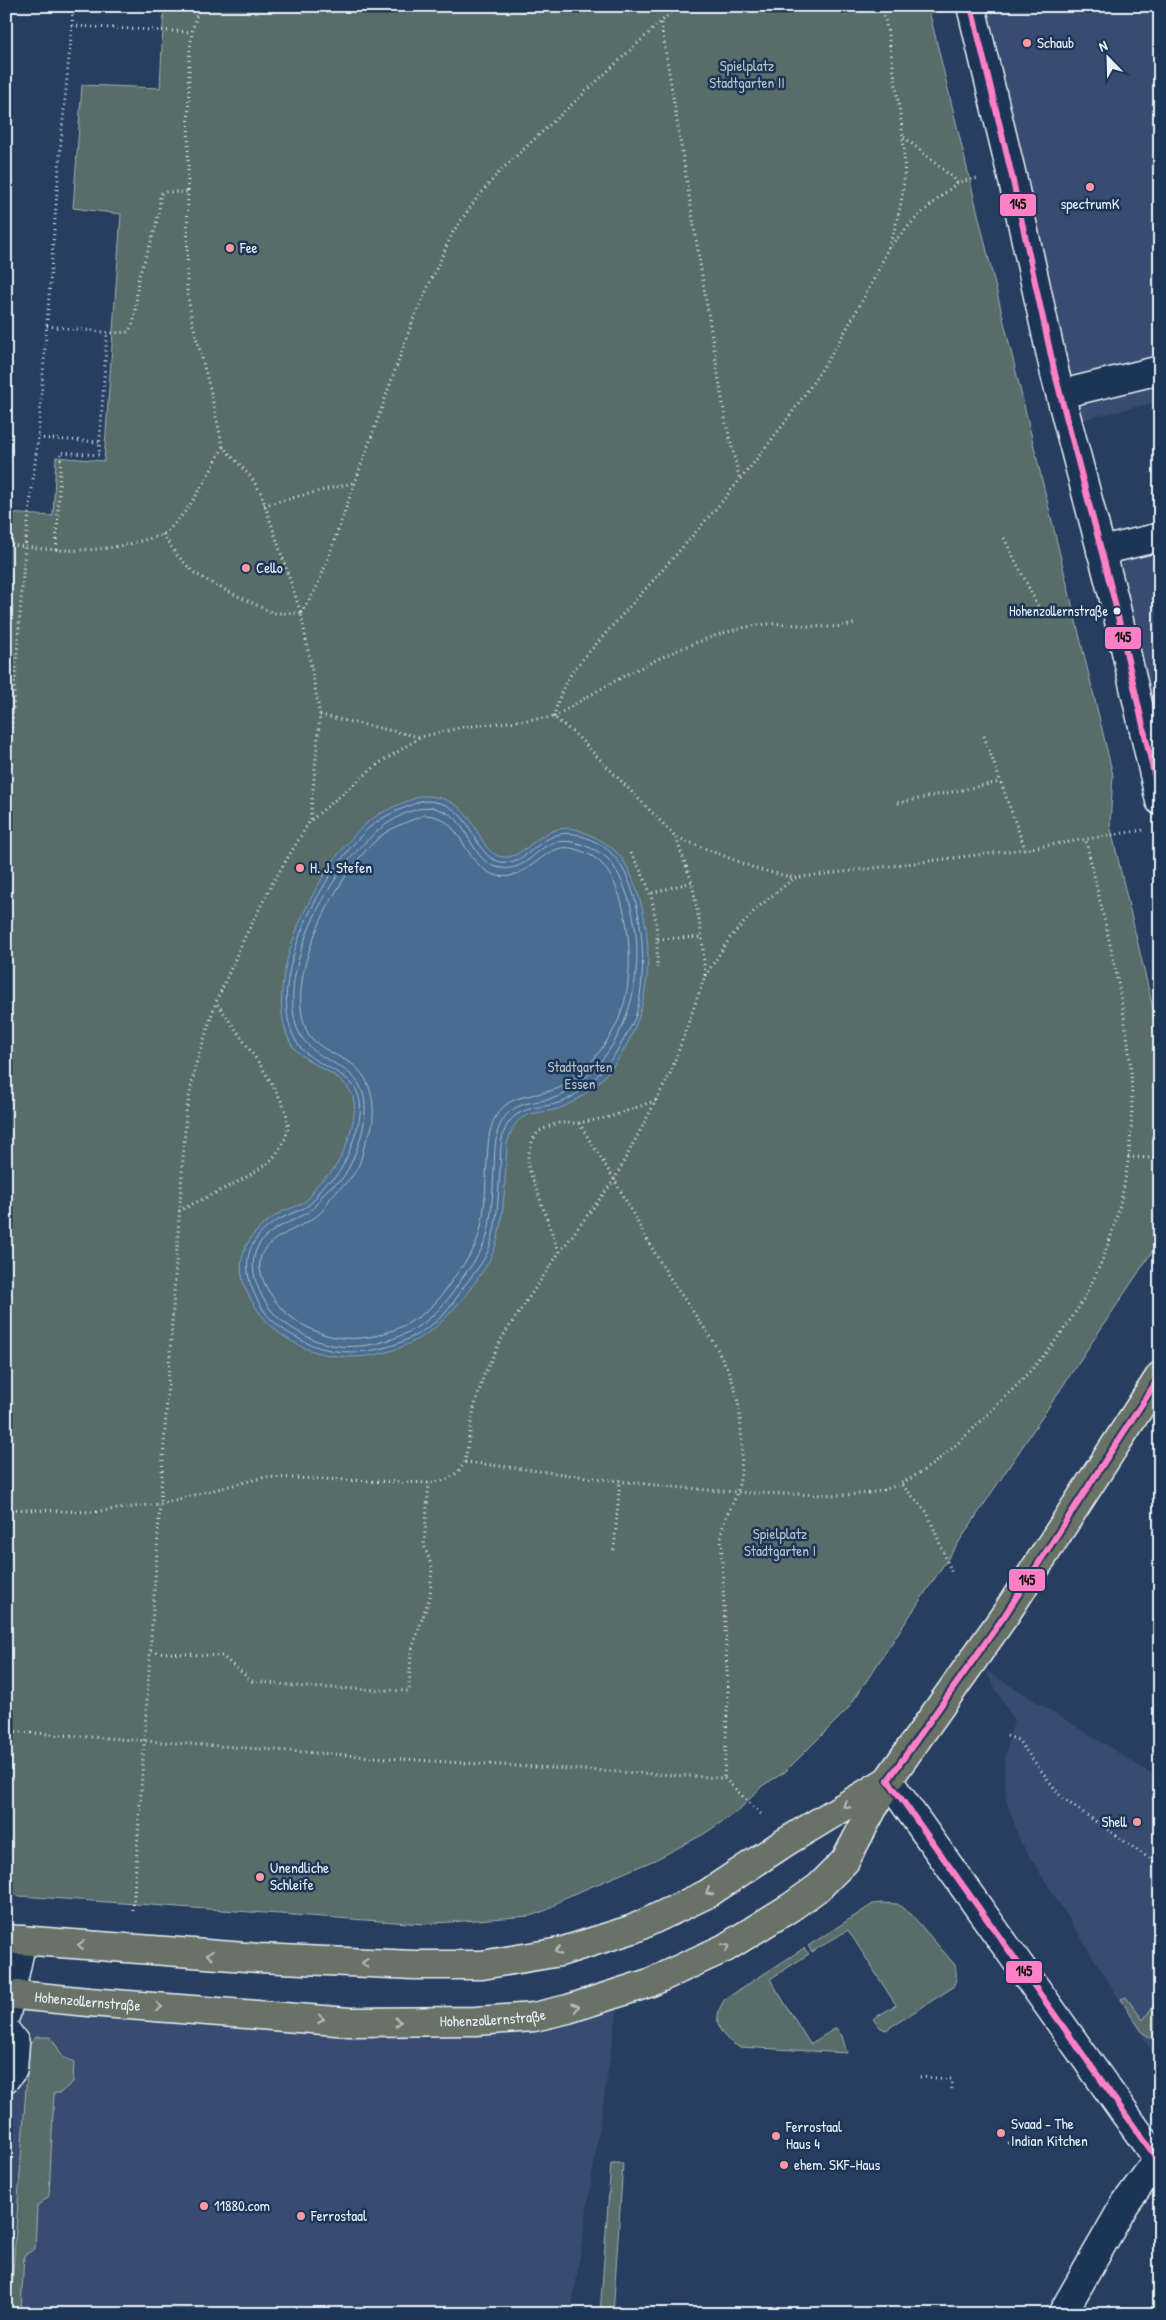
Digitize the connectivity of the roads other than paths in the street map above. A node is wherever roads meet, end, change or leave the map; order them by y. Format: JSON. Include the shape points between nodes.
{"nodes":[{"id":1,"x":971,"y":6,"type":"edge"},
{"id":2,"x":1160,"y":370,"type":"edge"},
{"id":3,"x":1061,"y":394,"type":"junction"},
{"id":4,"x":1160,"y":537,"type":"edge"},
{"id":5,"x":1102,"y":551,"type":"junction"},
{"id":6,"x":1160,"y":801,"type":"edge"},
{"id":7,"x":1160,"y":1376,"type":"edge"},
{"id":8,"x":888,"y":1780,"type":"junction"},
{"id":9,"x":14,"y":1939,"type":"edge"},
{"id":10,"x":7,"y":2001,"type":"edge"},
{"id":11,"x":6,"y":2031,"type":"edge"},
{"id":12,"x":6,"y":2078,"type":"edge"},
{"id":13,"x":1159,"y":2160,"type":"edge"},
{"id":14,"x":1062,"y":2314,"type":"edge"}],
"edges":[{"from":1,"to":3,"type":"street"},
{"from":2,"to":3,"type":"street"},
{"from":3,"to":5,"type":"street"},
{"from":4,"to":5,"type":"street"},
{"from":5,"to":6,"type":"street"},
{"from":7,"to":8,"type":"main road","name":"Hohenzollernstraße","via":[[1005,1615]]},
{"from":8,"to":9,"type":"main road","name":"Hohenzollernstraße","one_way":true,"via":[[706,1894],[633,1928],[560,1952],[482,1966],[414,1965],[259,1958]]},
{"from":10,"to":8,"type":"main road","name":"Hohenzollernstraße","one_way":true,"via":[[89,2002],[350,2022],[476,2022],[534,2017],[568,2009],[649,1984],[689,1966],[745,1937],[819,1887],[845,1861]]},
{"from":8,"to":13,"type":"street"},
{"from":9,"to":10,"type":"street"},
{"from":11,"to":12,"type":"street","via":[[15,2043],[13,2069]]},
{"from":13,"to":14,"type":"street","via":[[1125,2204]]}]}
